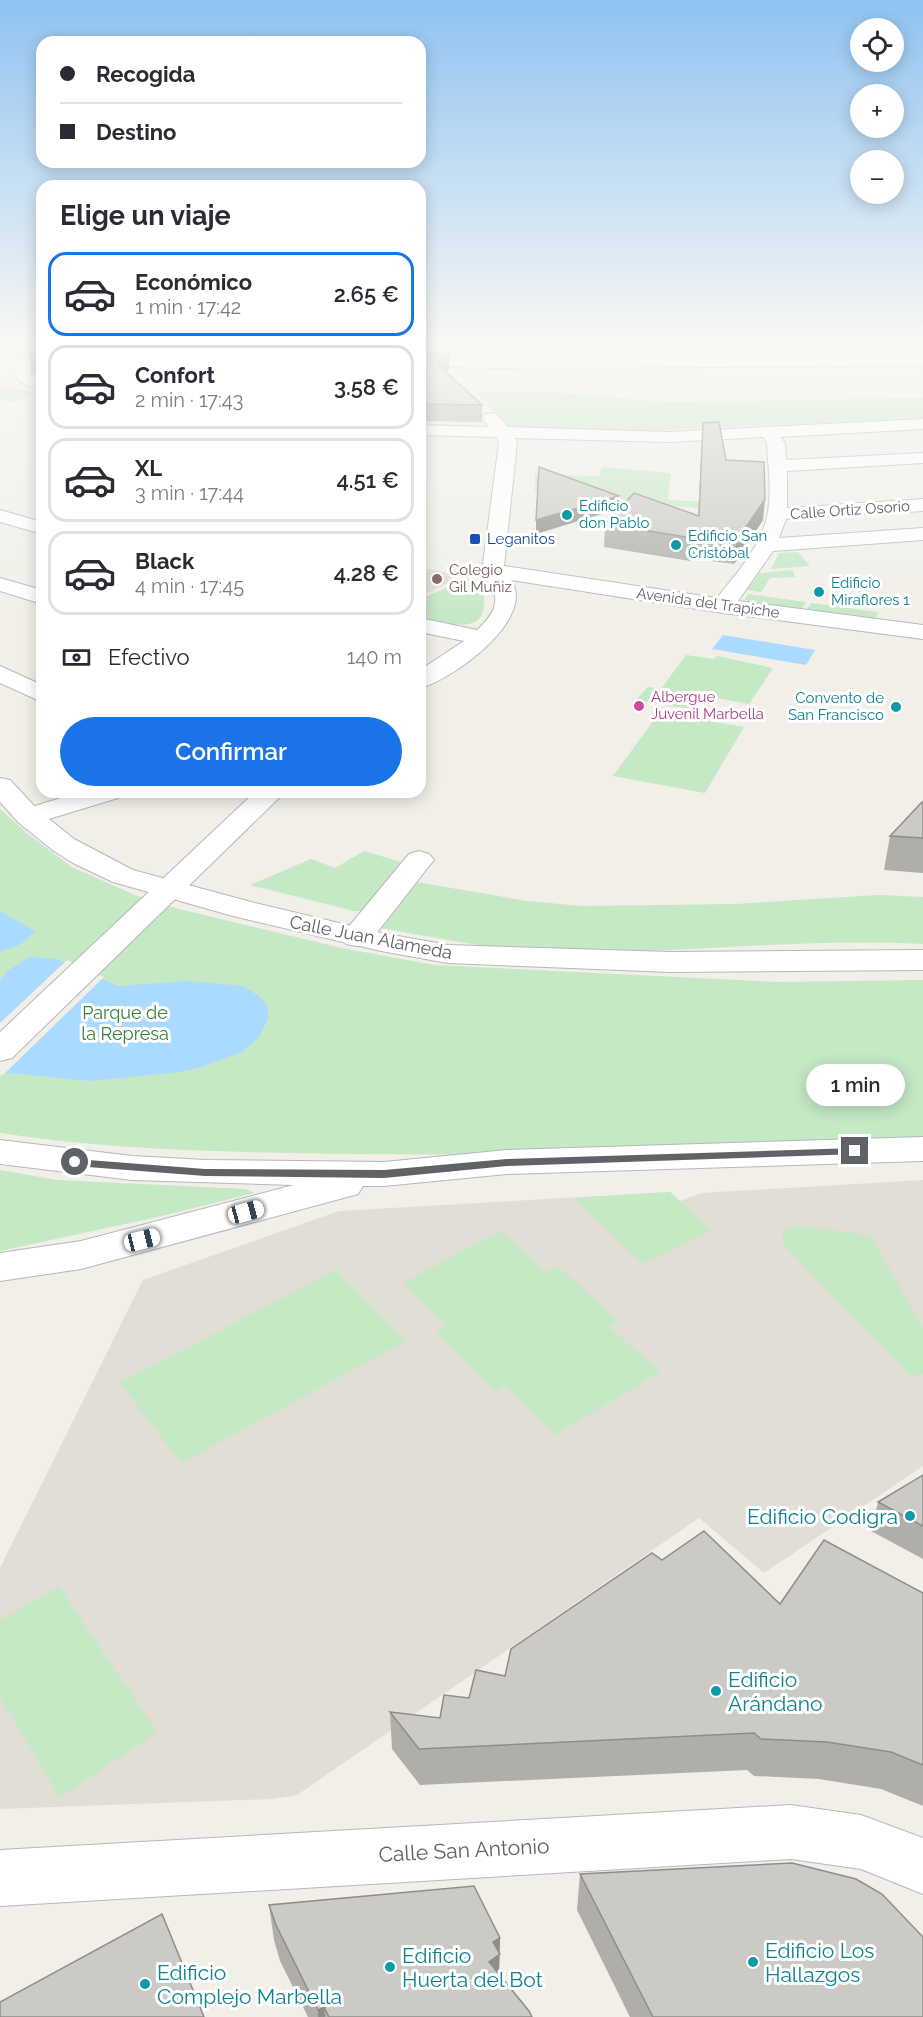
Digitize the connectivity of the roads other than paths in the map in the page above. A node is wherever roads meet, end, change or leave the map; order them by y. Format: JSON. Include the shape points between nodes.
{"nodes":[{"id":1,"x":487,"y":433,"type":"edge"},
{"id":2,"x":746,"y":433,"type":"edge"},
{"id":3,"x":769,"y":433,"type":"edge"},
{"id":4,"x":506,"y":434,"type":"junction"},
{"id":5,"x":923,"y":458,"type":"edge"},
{"id":6,"x":776,"y":466,"type":"junction"},
{"id":7,"x":923,"y":505,"type":"edge"},
{"id":8,"x":778,"y":514,"type":"junction"},
{"id":9,"x":4,"y":517,"type":"edge"},
{"id":10,"x":36,"y":526,"type":"edge"},
{"id":11,"x":923,"y":534,"type":"edge"},
{"id":12,"x":767,"y":544,"type":"junction"},
{"id":13,"x":493,"y":571,"type":"junction"},
{"id":14,"x":0,"y":584,"type":"edge"},
{"id":15,"x":36,"y":595,"type":"edge"},
{"id":16,"x":723,"y":606,"type":"junction"},
{"id":17,"x":426,"y":626,"type":"edge"},
{"id":18,"x":923,"y":632,"type":"edge"},
{"id":19,"x":483,"y":638,"type":"junction"},
{"id":20,"x":2,"y":677,"type":"edge"},
{"id":21,"x":426,"y":677,"type":"edge"},
{"id":22,"x":36,"y":692,"type":"edge"},
{"id":23,"x":0,"y":786,"type":"edge"},
{"id":24,"x":89,"y":798,"type":"edge"},
{"id":25,"x":265,"y":798,"type":"edge"},
{"id":26,"x":29,"y":817,"type":"junction"},
{"id":27,"x":418,"y":860,"type":"dead end"},
{"id":28,"x":160,"y":896,"type":"junction"},
{"id":29,"x":357,"y":937,"type":"junction"},
{"id":30,"x":923,"y":960,"type":"edge"},
{"id":31,"x":0,"y":1050,"type":"edge"},
{"id":32,"x":923,"y":1149,"type":"edge"},
{"id":33,"x":0,"y":1152,"type":"edge"},
{"id":34,"x":384,"y":1174,"type":"junction"},
{"id":35,"x":0,"y":1267,"type":"edge"},
{"id":36,"x":923,"y":1866,"type":"edge"},
{"id":37,"x":0,"y":1878,"type":"edge"}],
"edges":[{"from":1,"to":4,"type":"street"},
{"from":2,"to":4,"type":"street","via":[[670,437]]},
{"from":3,"to":6,"type":"street","via":[[775,440]]},
{"from":4,"to":13,"type":"street"},
{"from":5,"to":6,"type":"street"},
{"from":6,"to":8,"type":"street","via":[[787,491]]},
{"from":7,"to":8,"type":"street","name":"Calle Ortiz Osorio"},
{"from":8,"to":12,"type":"street"},
{"from":9,"to":10,"type":"street"},
{"from":11,"to":12,"type":"street"},
{"from":12,"to":16,"type":"street"},
{"from":13,"to":16,"type":"street","name":"Avenida del Trapiche"},
{"from":13,"to":19,"type":"street","via":[[506,590],[506,602],[502,616]]},
{"from":14,"to":15,"type":"street"},
{"from":16,"to":18,"type":"street","name":"Avenida del Trapiche"},
{"from":17,"to":19,"type":"street"},
{"from":19,"to":21,"type":"street"},
{"from":20,"to":22,"type":"street"},
{"from":23,"to":26,"type":"street","name":"Calle Juan Alameda"},
{"from":24,"to":26,"type":"street"},
{"from":25,"to":28,"type":"street"},
{"from":26,"to":28,"type":"street","name":"Calle Juan Alameda","via":[[83,857]]},
{"from":27,"to":29,"type":"street"},
{"from":28,"to":29,"type":"street","name":"Calle Juan Alameda"},
{"from":28,"to":31,"type":"street"},
{"from":29,"to":30,"type":"street","name":"Calle Juan Alameda","via":[[448,954],[671,962]]},
{"from":32,"to":34,"type":"street","via":[[507,1162]]},
{"from":33,"to":34,"type":"street","via":[[205,1173]]},
{"from":34,"to":35,"type":"street","via":[[81,1255]]},
{"from":36,"to":37,"type":"street","name":"Calle San Antonio","via":[[861,1842],[791,1832]]}]}
